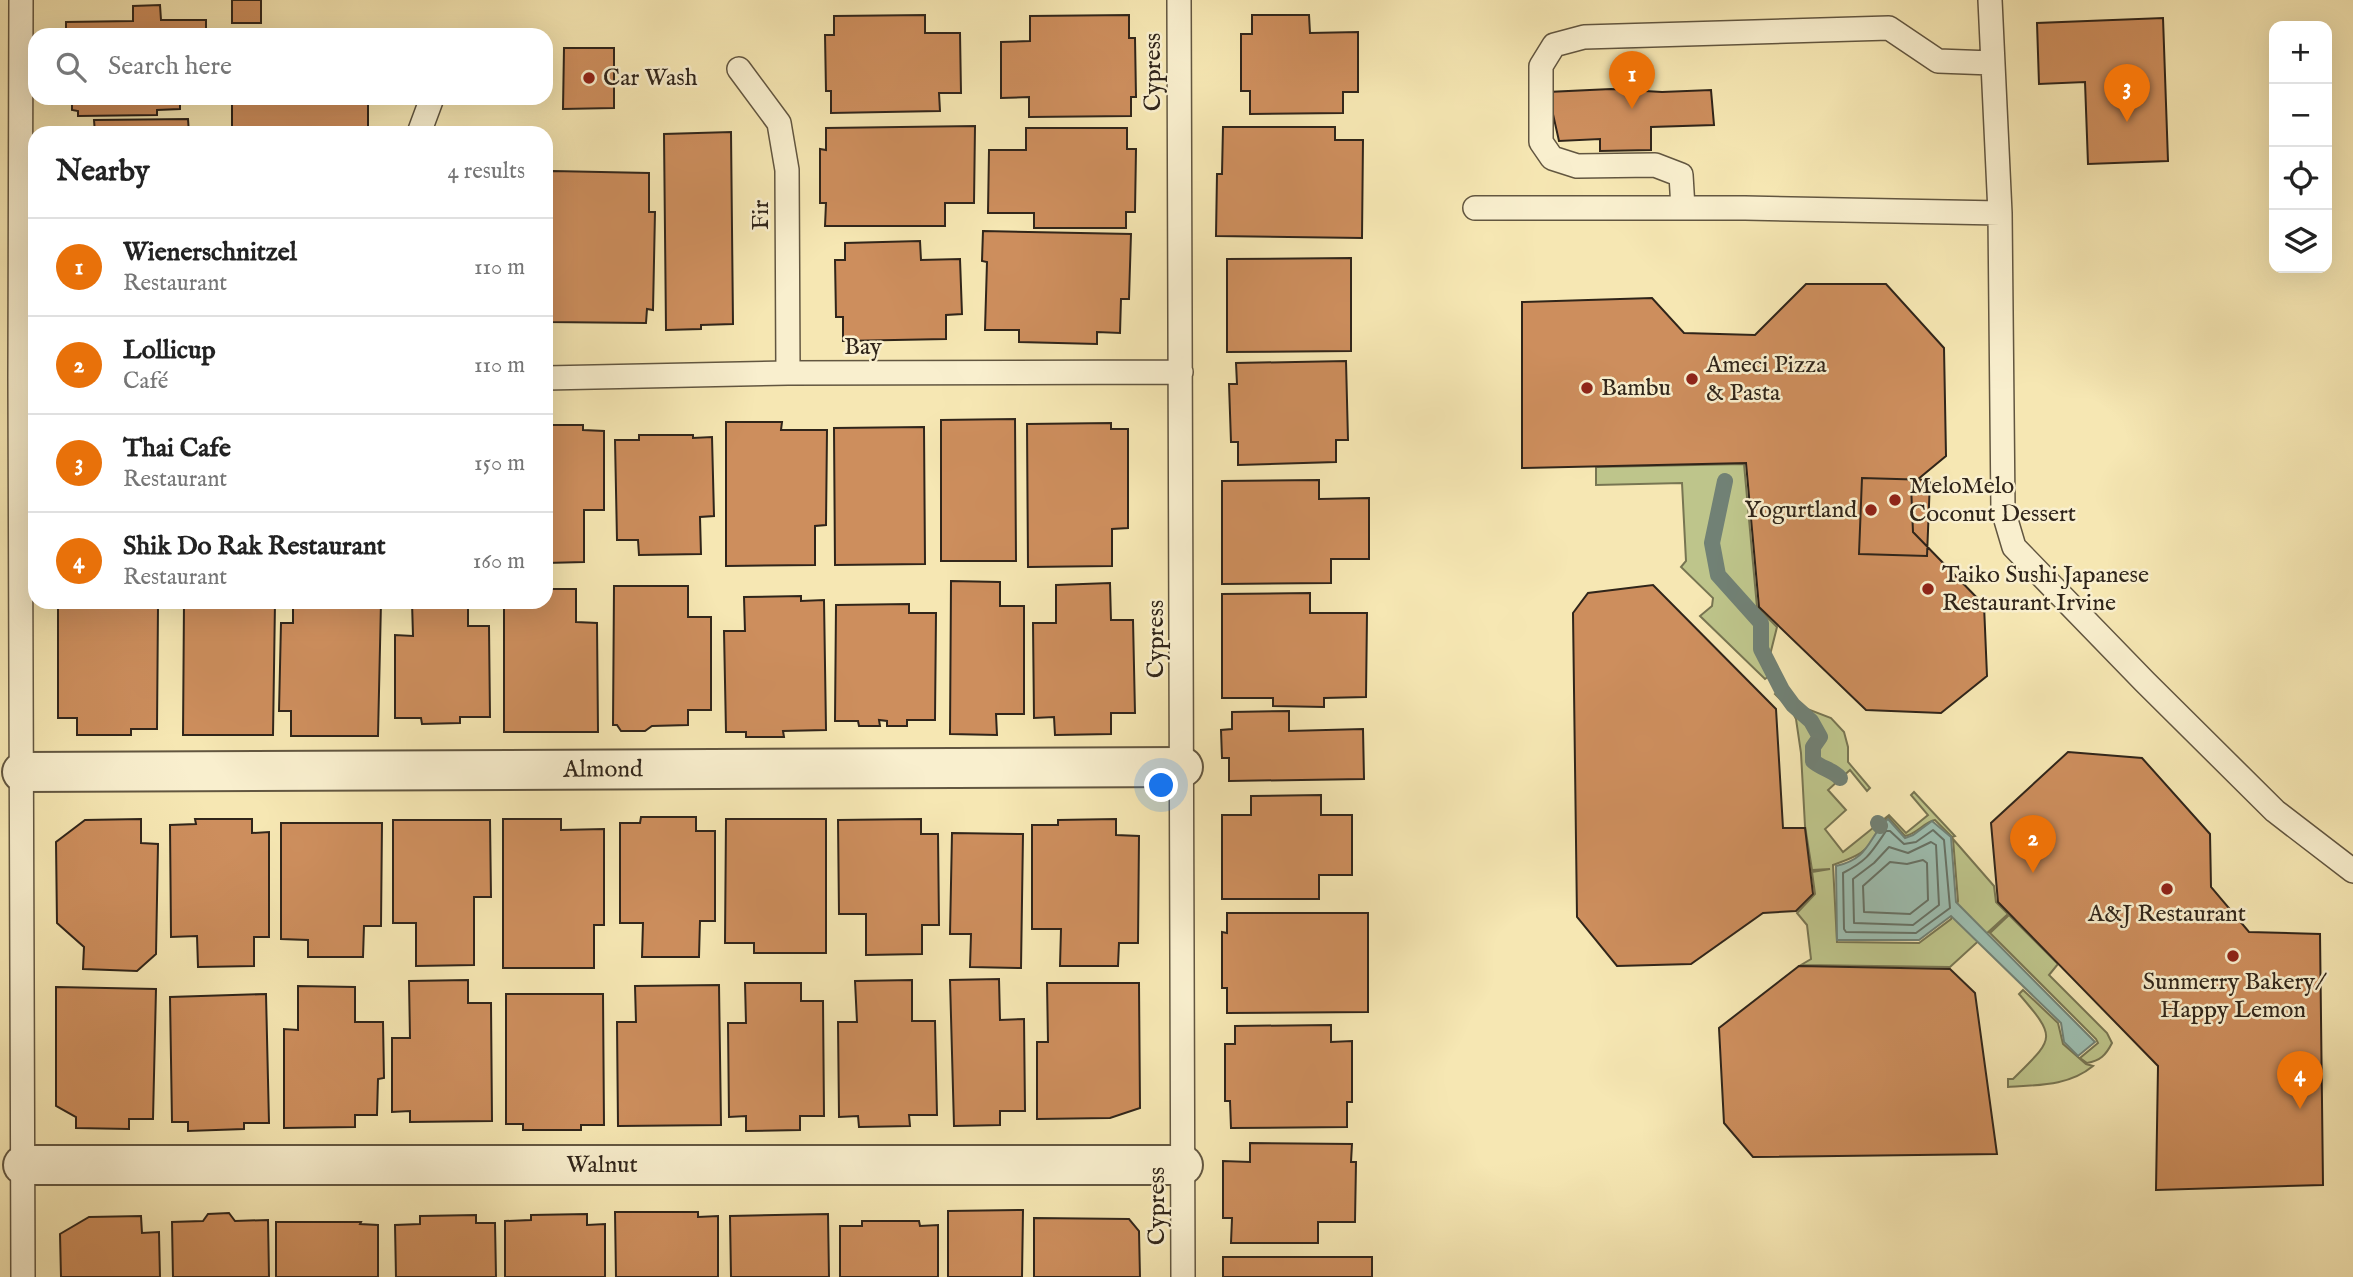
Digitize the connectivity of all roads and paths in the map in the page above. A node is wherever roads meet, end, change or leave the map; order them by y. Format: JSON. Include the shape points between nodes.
{"nodes":[{"id":1,"x":21,"y":0,"type":"edge"},
{"id":2,"x":1990,"y":0,"type":"edge"},
{"id":3,"x":1179,"y":1,"type":"edge"},
{"id":4,"x":1992,"y":63,"type":"junction"},
{"id":5,"x":739,"y":69,"type":"dead end"},
{"id":6,"x":429,"y":105,"type":"edge"},
{"id":7,"x":422,"y":126,"type":"edge"},
{"id":8,"x":1475,"y":208,"type":"dead end"},
{"id":9,"x":1683,"y":208,"type":"junction"},
{"id":10,"x":2000,"y":213,"type":"junction"},
{"id":11,"x":1181,"y":372,"type":"junction"},
{"id":12,"x":788,"y":373,"type":"junction"},
{"id":13,"x":18,"y":378,"type":"edge"},
{"id":14,"x":553,"y":378,"type":"edge"},
{"id":15,"x":1183,"y":767,"type":"junction"},
{"id":16,"x":22,"y":772,"type":"junction"},
{"id":17,"x":2353,"y":871,"type":"edge"},
{"id":18,"x":23,"y":1165,"type":"junction"},
{"id":19,"x":1183,"y":1166,"type":"junction"},
{"id":20,"x":23,"y":1277,"type":"edge"},
{"id":21,"x":1183,"y":1277,"type":"edge"}],
"edges":[{"from":1,"to":13,"type":"lane"},
{"from":2,"to":4,"type":"lane"},
{"from":3,"to":11,"type":"lane","name":"Cypress"},
{"from":4,"to":9,"type":"lane","via":[[1938,61],[1889,28],[1584,37],[1554,45],[1541,66],[1541,142],[1552,158],[1577,166],[1655,165],[1681,175]]},
{"from":4,"to":10,"type":"lane"},
{"from":5,"to":12,"type":"lane","name":"Fir","via":[[779,123],[787,170]]},
{"from":6,"to":7,"type":"lane"},
{"from":8,"to":9,"type":"lane"},
{"from":9,"to":10,"type":"lane"},
{"from":10,"to":17,"type":"lane","via":[[2003,510],[2014,547],[2275,811]]},
{"from":11,"to":12,"type":"lane","name":"Bay"},
{"from":11,"to":15,"type":"lane","name":"Cypress"},
{"from":12,"to":14,"type":"lane","name":"Bay"},
{"from":13,"to":16,"type":"lane"},
{"from":15,"to":16,"type":"street","name":"Almond"},
{"from":15,"to":19,"type":"lane","name":"Cypress"},
{"from":16,"to":18,"type":"lane"},
{"from":18,"to":19,"type":"street","name":"Walnut"},
{"from":18,"to":20,"type":"lane"},
{"from":19,"to":21,"type":"lane","name":"Cypress"}]}
